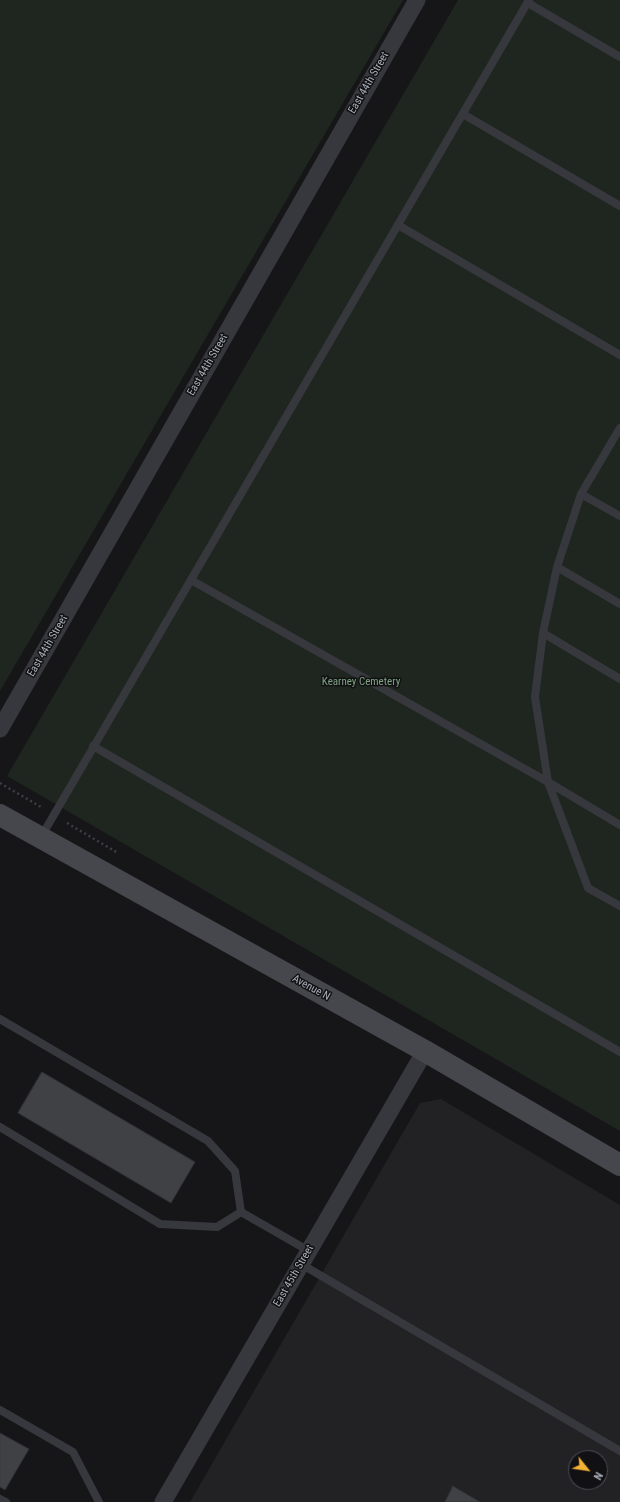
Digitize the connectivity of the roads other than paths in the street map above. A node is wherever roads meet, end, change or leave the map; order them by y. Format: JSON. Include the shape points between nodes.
{"nodes":[{"id":1,"x":417,"y":0,"type":"edge"},
{"id":2,"x":529,"y":2,"type":"edge"},
{"id":3,"x":620,"y":58,"type":"edge"},
{"id":4,"x":463,"y":114,"type":"junction"},
{"id":5,"x":620,"y":206,"type":"edge"},
{"id":6,"x":398,"y":225,"type":"junction"},
{"id":7,"x":620,"y":355,"type":"edge"},
{"id":8,"x":619,"y":430,"type":"edge"},
{"id":9,"x":582,"y":494,"type":"junction"},
{"id":10,"x":620,"y":516,"type":"edge"},
{"id":11,"x":557,"y":567,"type":"junction"},
{"id":12,"x":191,"y":580,"type":"junction"},
{"id":13,"x":620,"y":604,"type":"edge"},
{"id":14,"x":543,"y":633,"type":"junction"},
{"id":15,"x":620,"y":679,"type":"edge"},
{"id":16,"x":0,"y":729,"type":"edge"},
{"id":17,"x":93,"y":746,"type":"junction"},
{"id":18,"x":548,"y":782,"type":"junction"},
{"id":19,"x":0,"y":815,"type":"edge"},
{"id":20,"x":620,"y":825,"type":"edge"},
{"id":21,"x":41,"y":837,"type":"junction"},
{"id":22,"x":620,"y":906,"type":"edge"},
{"id":23,"x":0,"y":1019,"type":"edge"},
{"id":24,"x":425,"y":1051,"type":"junction"},
{"id":25,"x":620,"y":1052,"type":"edge"},
{"id":26,"x":0,"y":1127,"type":"edge"},
{"id":27,"x":620,"y":1165,"type":"edge"},
{"id":28,"x":241,"y":1212,"type":"junction"},
{"id":29,"x":305,"y":1257,"type":"junction"},
{"id":30,"x":0,"y":1410,"type":"edge"},
{"id":31,"x":620,"y":1451,"type":"edge"},
{"id":32,"x":0,"y":1499,"type":"edge"},
{"id":33,"x":6,"y":1502,"type":"edge"},
{"id":34,"x":99,"y":1502,"type":"edge"},
{"id":35,"x":163,"y":1502,"type":"edge"}],
"edges":[{"from":1,"to":16,"type":"street","name":"East 44th Street"},
{"from":2,"to":3,"type":"lane"},
{"from":2,"to":4,"type":"lane"},
{"from":4,"to":5,"type":"lane"},
{"from":4,"to":6,"type":"lane"},
{"from":6,"to":7,"type":"lane"},
{"from":6,"to":12,"type":"lane"},
{"from":8,"to":9,"type":"lane"},
{"from":9,"to":10,"type":"lane"},
{"from":9,"to":11,"type":"lane"},
{"from":11,"to":13,"type":"lane"},
{"from":11,"to":14,"type":"lane"},
{"from":12,"to":17,"type":"lane"},
{"from":12,"to":18,"type":"lane"},
{"from":14,"to":15,"type":"lane"},
{"from":14,"to":18,"type":"lane","via":[[535,697]]},
{"from":17,"to":21,"type":"lane"},
{"from":17,"to":25,"type":"lane"},
{"from":18,"to":20,"type":"lane"},
{"from":18,"to":22,"type":"lane","via":[[588,888]]},
{"from":19,"to":21,"type":"main road","name":"Avenue N"},
{"from":21,"to":24,"type":"main road","name":"Avenue N"},
{"from":23,"to":28,"type":"lane","via":[[208,1141],[235,1171]]},
{"from":24,"to":27,"type":"main road","name":"Avenue N"},
{"from":24,"to":29,"type":"street","name":"East 45th Street"},
{"from":26,"to":28,"type":"lane","via":[[160,1224],[217,1227]]},
{"from":28,"to":29,"type":"lane"},
{"from":29,"to":31,"type":"lane"},
{"from":29,"to":35,"type":"street","name":"East 45th Street"},
{"from":30,"to":34,"type":"lane","via":[[73,1452]]},
{"from":32,"to":33,"type":"lane"}]}
